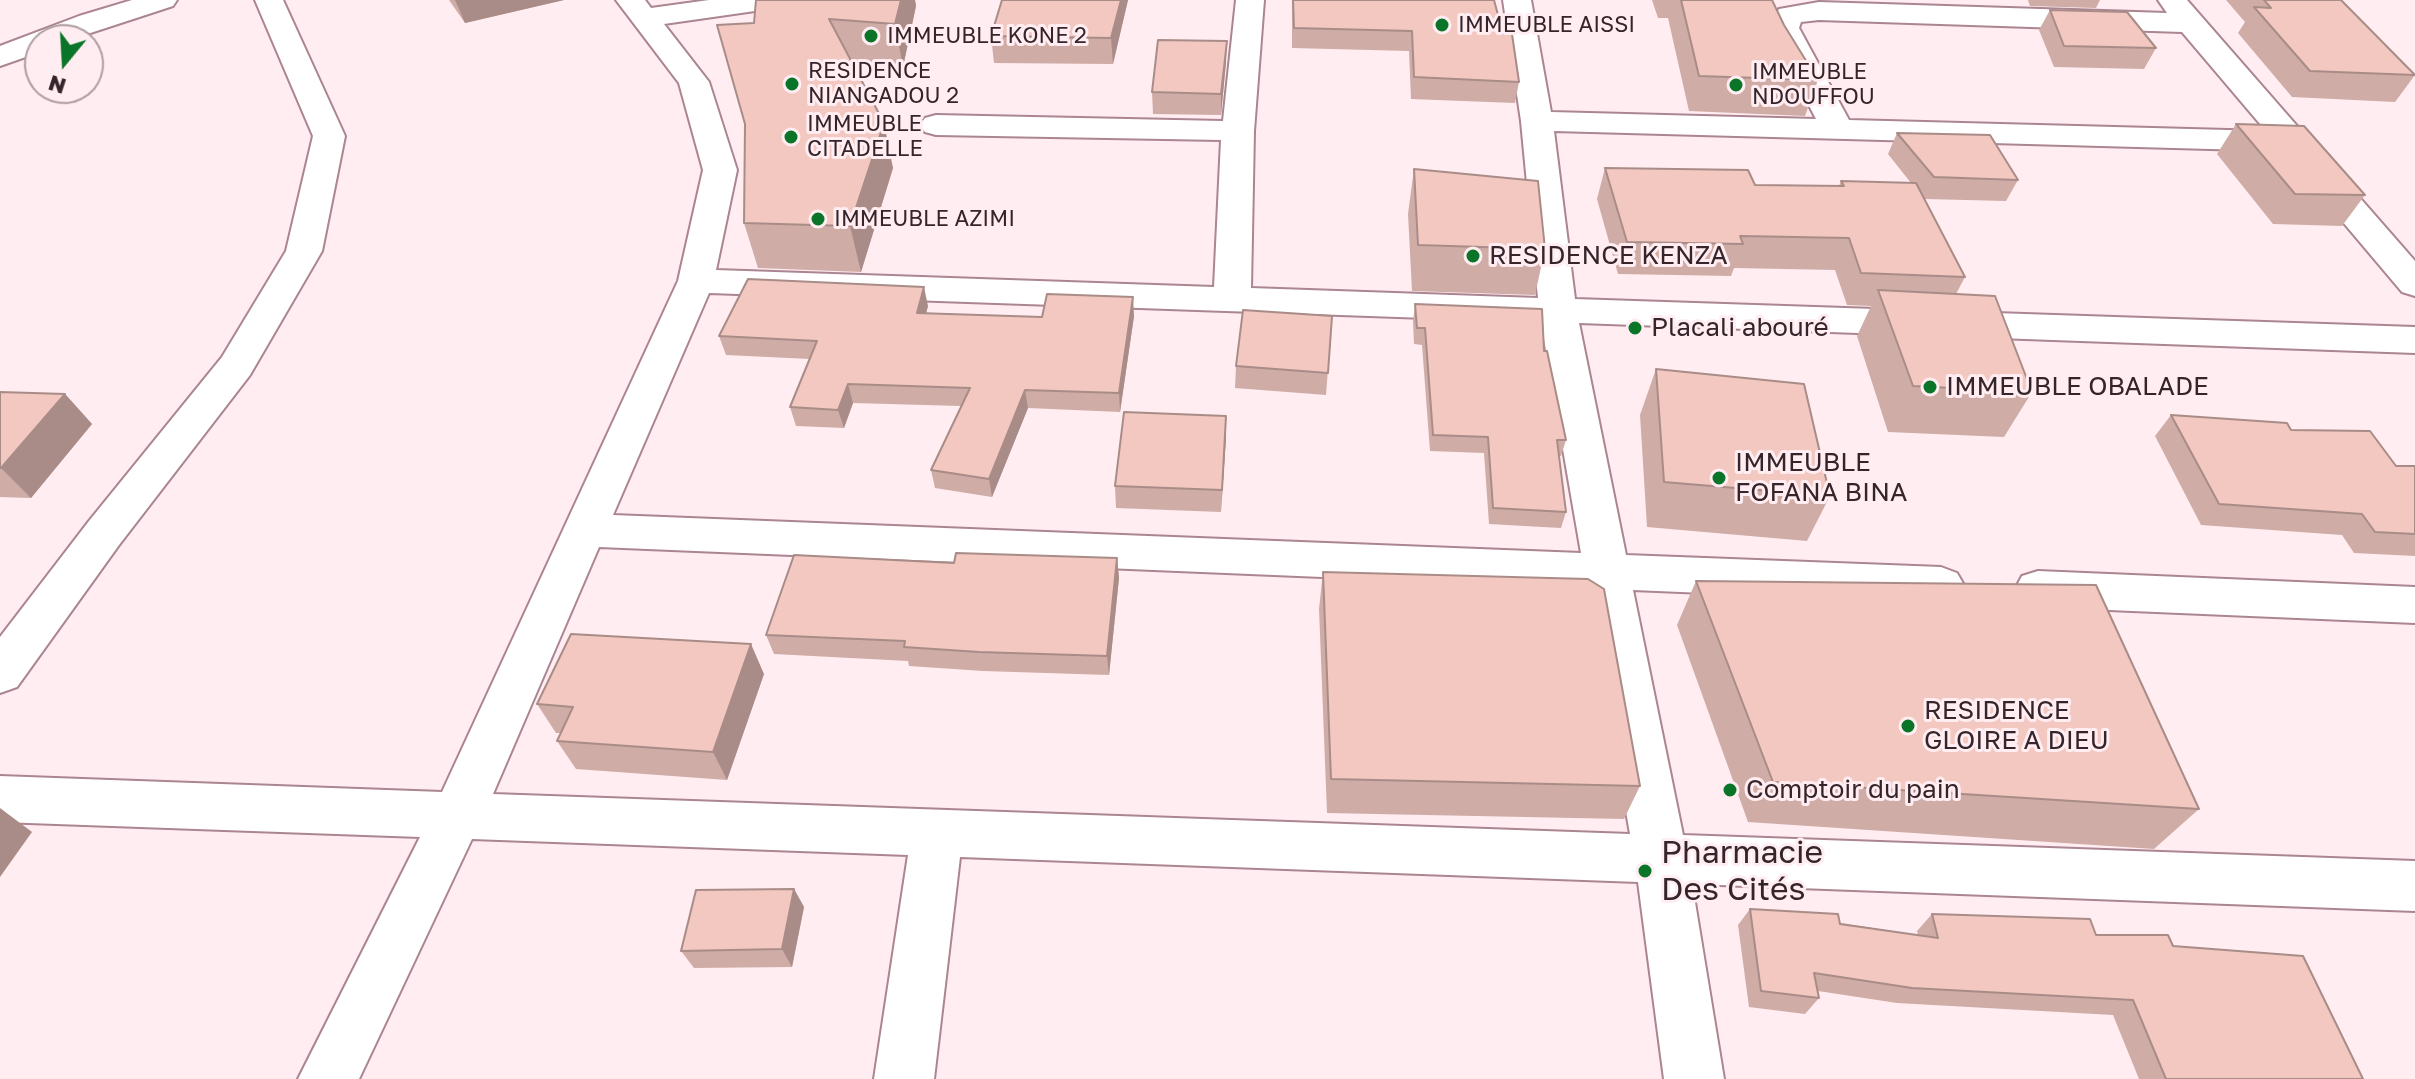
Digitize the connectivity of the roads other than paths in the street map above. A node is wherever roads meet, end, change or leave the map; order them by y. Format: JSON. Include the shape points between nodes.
{"nodes":[{"id":1,"x":163,"y":0,"type":"edge"},
{"id":2,"x":269,"y":0,"type":"edge"},
{"id":3,"x":769,"y":0,"type":"edge"},
{"id":4,"x":1250,"y":0,"type":"edge"},
{"id":5,"x":1517,"y":0,"type":"edge"},
{"id":6,"x":637,"y":9,"type":"edge"},
{"id":7,"x":2181,"y":12,"type":"edge"},
{"id":8,"x":84,"y":24,"type":"edge"},
{"id":9,"x":24,"y":48,"type":"edge"},
{"id":10,"x":0,"y":57,"type":"edge"},
{"id":11,"x":1537,"y":121,"type":"junction"},
{"id":12,"x":936,"y":125,"type":"dead end"},
{"id":13,"x":1837,"y":128,"type":"junction"},
{"id":14,"x":1238,"y":131,"type":"junction"},
{"id":15,"x":2293,"y":141,"type":"junction"},
{"id":16,"x":696,"y":281,"type":"junction"},
{"id":17,"x":2415,"y":284,"type":"edge"},
{"id":18,"x":1232,"y":299,"type":"junction"},
{"id":19,"x":1558,"y":310,"type":"junction"},
{"id":20,"x":2415,"y":340,"type":"edge"},
{"id":21,"x":584,"y":530,"type":"junction"},
{"id":22,"x":1607,"y":572,"type":"junction"},
{"id":23,"x":2415,"y":605,"type":"edge"},
{"id":24,"x":0,"y":673,"type":"edge"},
{"id":25,"x":0,"y":799,"type":"edge"},
{"id":26,"x":457,"y":816,"type":"junction"},
{"id":27,"x":937,"y":833,"type":"junction"},
{"id":28,"x":1661,"y":859,"type":"junction"},
{"id":29,"x":2415,"y":886,"type":"edge"},
{"id":30,"x":328,"y":1079,"type":"edge"},
{"id":31,"x":904,"y":1079,"type":"edge"},
{"id":32,"x":1694,"y":1079,"type":"edge"}],
"edges":[{"from":1,"to":8,"type":"street"},
{"from":2,"to":24,"type":"street","via":[[329,136],[304,251],[236,366]]},
{"from":3,"to":6,"type":"street"},
{"from":4,"to":14,"type":"street"},
{"from":5,"to":11,"type":"street"},
{"from":6,"to":16,"type":"street","via":[[694,82],[720,170]]},
{"from":7,"to":13,"type":"street","via":[[1789,15],[1784,28]]},
{"from":7,"to":15,"type":"street"},
{"from":9,"to":10,"type":"street"},
{"from":11,"to":13,"type":"street"},
{"from":11,"to":19,"type":"street"},
{"from":12,"to":14,"type":"street"},
{"from":13,"to":15,"type":"street"},
{"from":14,"to":18,"type":"street"},
{"from":15,"to":17,"type":"street"},
{"from":16,"to":18,"type":"street"},
{"from":16,"to":21,"type":"street"},
{"from":18,"to":19,"type":"street"},
{"from":19,"to":20,"type":"street"},
{"from":19,"to":22,"type":"street"},
{"from":21,"to":22,"type":"street"},
{"from":21,"to":26,"type":"street"},
{"from":22,"to":23,"type":"street"},
{"from":22,"to":28,"type":"street"},
{"from":25,"to":26,"type":"street"},
{"from":26,"to":27,"type":"street"},
{"from":26,"to":30,"type":"street"},
{"from":27,"to":28,"type":"street"},
{"from":27,"to":31,"type":"street"},
{"from":28,"to":29,"type":"street"},
{"from":28,"to":32,"type":"street"}]}
